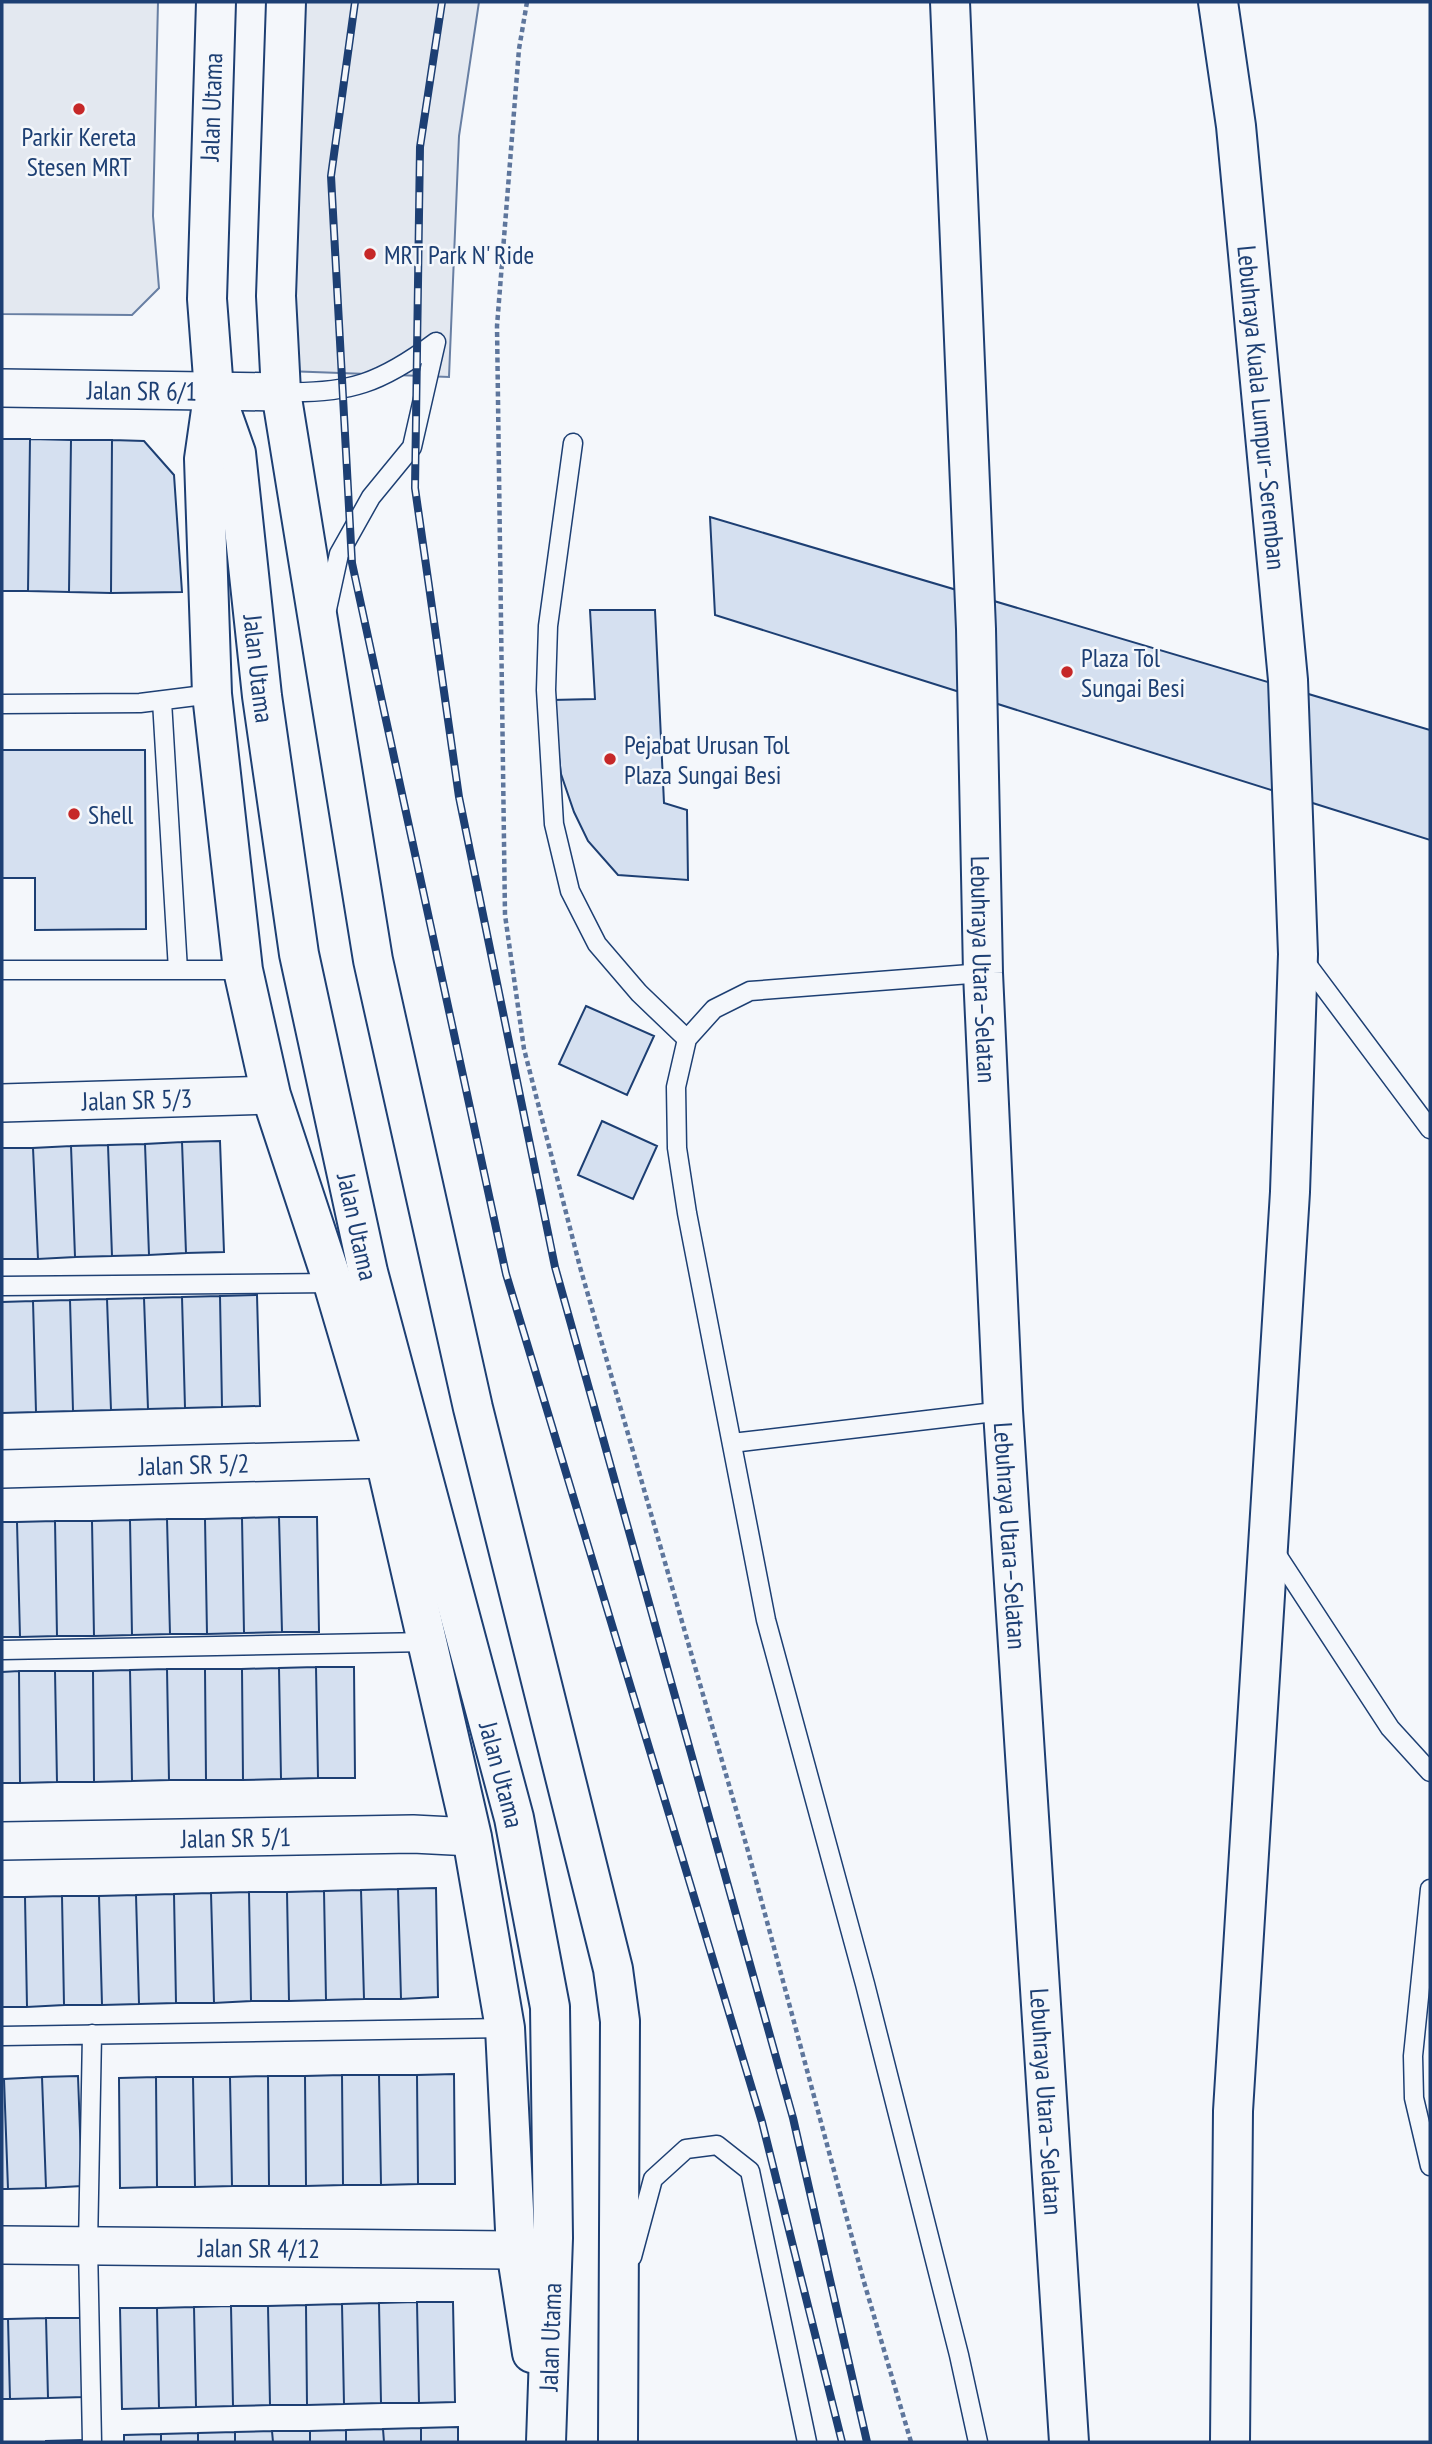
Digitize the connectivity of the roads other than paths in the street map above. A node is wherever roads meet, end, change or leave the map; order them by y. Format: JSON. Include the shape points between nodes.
{"nodes":[{"id":1,"x":216,"y":2,"type":"edge"},
{"id":2,"x":286,"y":2,"type":"edge"},
{"id":3,"x":950,"y":2,"type":"edge"},
{"id":4,"x":1218,"y":2,"type":"edge"},
{"id":5,"x":2,"y":388,"type":"edge"},
{"id":6,"x":214,"y":391,"type":"junction"},
{"id":7,"x":281,"y":391,"type":"junction"},
{"id":8,"x":573,"y":443,"type":"dead end"},
{"id":9,"x":322,"y":633,"type":"junction"},
{"id":10,"x":212,"y":694,"type":"junction"},
{"id":11,"x":162,"y":701,"type":"junction"},
{"id":12,"x":2,"y":705,"type":"edge"},
{"id":13,"x":1298,"y":954,"type":"junction"},
{"id":14,"x":2,"y":970,"type":"edge"},
{"id":15,"x":178,"y":970,"type":"junction"},
{"id":16,"x":243,"y":970,"type":"junction"},
{"id":17,"x":983,"y":972,"type":"junction"},
{"id":18,"x":687,"y":1039,"type":"junction"},
{"id":19,"x":271,"y":1095,"type":"junction"},
{"id":20,"x":2,"y":1103,"type":"edge"},
{"id":21,"x":1430,"y":1129,"type":"edge"},
{"id":22,"x":333,"y":1283,"type":"junction"},
{"id":23,"x":2,"y":1286,"type":"edge"},
{"id":24,"x":1003,"y":1412,"type":"junction"},
{"id":25,"x":732,"y":1443,"type":"junction"},
{"id":26,"x":385,"y":1459,"type":"junction"},
{"id":27,"x":2,"y":1469,"type":"edge"},
{"id":28,"x":1267,"y":1541,"type":"junction"},
{"id":29,"x":427,"y":1642,"type":"junction"},
{"id":30,"x":2,"y":1650,"type":"edge"},
{"id":31,"x":1430,"y":1772,"type":"edge"},
{"id":32,"x":472,"y":1837,"type":"junction"},
{"id":33,"x":2,"y":1841,"type":"edge"},
{"id":34,"x":1430,"y":1889,"type":"edge"},
{"id":35,"x":505,"y":2028,"type":"junction"},
{"id":36,"x":92,"y":2034,"type":"junction"},
{"id":37,"x":2,"y":2036,"type":"edge"},
{"id":38,"x":1430,"y":2166,"type":"edge"},
{"id":39,"x":2,"y":2245,"type":"edge"},
{"id":40,"x":88,"y":2246,"type":"junction"},
{"id":41,"x":516,"y":2250,"type":"junction"},
{"id":42,"x":621,"y":2302,"type":"junction"},
{"id":43,"x":546,"y":2441,"type":"edge"},
{"id":44,"x":92,"y":2442,"type":"edge"},
{"id":45,"x":618,"y":2442,"type":"edge"},
{"id":46,"x":807,"y":2442,"type":"edge"},
{"id":47,"x":978,"y":2442,"type":"edge"},
{"id":48,"x":1069,"y":2442,"type":"edge"},
{"id":49,"x":1230,"y":2442,"type":"edge"}],
"edges":[{"from":1,"to":6,"type":"main road","name":"Jalan Utama","via":[[207,299]]},
{"from":2,"to":7,"type":"main road","via":[[276,296]]},
{"from":3,"to":17,"type":"main road","name":"Lebuhraya Utara–Selatan","via":[[976,629]]},
{"from":4,"to":13,"type":"main road","name":"Lebuhraya Kuala Lumpur–Seremban","via":[[1243,209],[1288,680]]},
{"from":5,"to":6,"type":"street","name":"Jalan SR 6/1"},
{"from":6,"to":7,"type":"street","name":"Jalan SR 6/1"},
{"from":6,"to":10,"type":"main road","via":[[204,459]]},
{"from":6,"to":43,"type":"main road","name":"Jalan Utama","via":[[236,453],[265,723],[299,954],[327,1094],[368,1272],[514,1818],[550,2007],[553,2238]]},
{"from":7,"to":9,"type":"main road"},
{"from":7,"to":9,"type":"lane","via":[[318,393],[354,388],[400,369],[436,342],[412,447],[370,497],[339,554]]},
{"from":8,"to":18,"type":"lane","via":[[548,626],[554,824],[570,891],[597,944]]},
{"from":9,"to":42,"type":"main road","via":[[373,960],[473,1408],[613,1969],[620,2021]]},
{"from":10,"to":11,"type":"lane"},
{"from":10,"to":16,"type":"main road"},
{"from":11,"to":12,"type":"lane"},
{"from":11,"to":15,"type":"lane"},
{"from":13,"to":21,"type":"lane"},
{"from":13,"to":28,"type":"main road","via":[[1290,1192]]},
{"from":14,"to":15,"type":"lane"},
{"from":15,"to":16,"type":"lane"},
{"from":16,"to":19,"type":"main road"},
{"from":17,"to":18,"type":"lane","via":[[750,991],[714,1009]]},
{"from":17,"to":24,"type":"main road","name":"Lebuhraya Utara–Selatan"},
{"from":18,"to":25,"type":"lane","via":[[676,1087],[677,1148]]},
{"from":19,"to":20,"type":"street","name":"Jalan SR 5/3"},
{"from":19,"to":22,"type":"main road"},
{"from":22,"to":23,"type":"lane"},
{"from":22,"to":26,"type":"main road"},
{"from":24,"to":25,"type":"lane"},
{"from":24,"to":48,"type":"main road","name":"Lebuhraya Utara–Selatan"},
{"from":25,"to":47,"type":"lane","via":[[766,1620],[869,1997]]},
{"from":26,"to":27,"type":"street","name":"Jalan SR 5/2"},
{"from":26,"to":29,"type":"main road"},
{"from":28,"to":31,"type":"lane","via":[[1391,1728]]},
{"from":28,"to":49,"type":"main road","via":[[1233,2111]]},
{"from":29,"to":30,"type":"lane"},
{"from":29,"to":32,"type":"main road"},
{"from":32,"to":33,"type":"street","name":"Jalan SR 5/1","via":[[413,1834]]},
{"from":32,"to":35,"type":"main road"},
{"from":34,"to":38,"type":"lane","via":[[1413,2056],[1414,2098]]},
{"from":35,"to":36,"type":"lane"},
{"from":35,"to":41,"type":"main road"},
{"from":36,"to":37,"type":"lane"},
{"from":36,"to":40,"type":"lane"},
{"from":39,"to":40,"type":"street","name":"Jalan SR 4/12"},
{"from":40,"to":41,"type":"street","name":"Jalan SR 4/12"},
{"from":40,"to":44,"type":"lane"},
{"from":41,"to":43,"type":"main road"},
{"from":42,"to":45,"type":"main road"},
{"from":42,"to":46,"type":"lane","via":[[653,2179],[686,2149],[717,2145],[750,2171]]}]}
